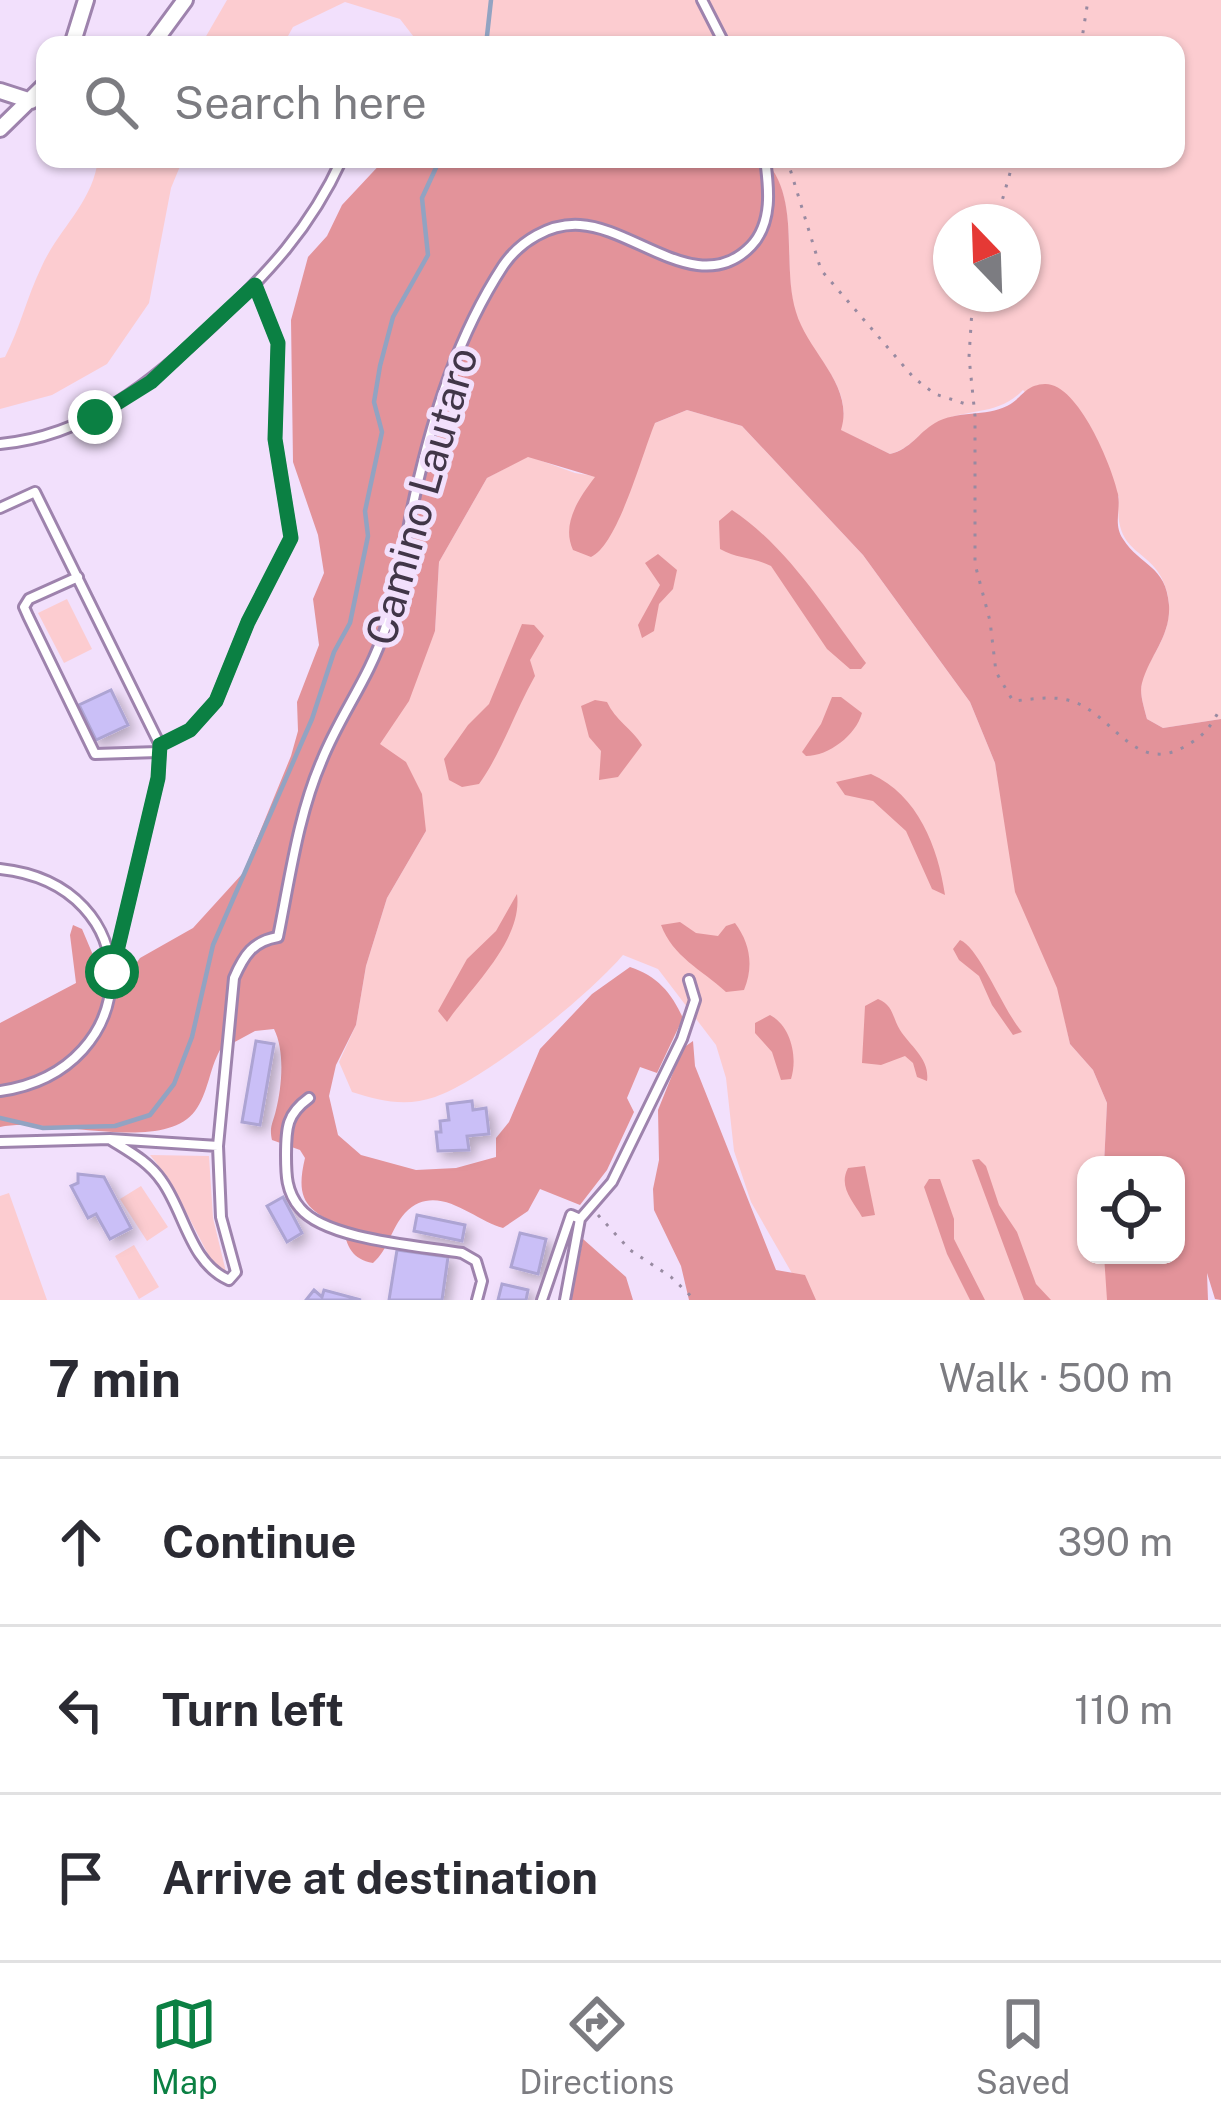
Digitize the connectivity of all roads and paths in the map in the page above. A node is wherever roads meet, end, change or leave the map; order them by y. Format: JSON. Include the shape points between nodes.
{"nodes":[{"id":1,"x":86,"y":0,"type":"edge"},
{"id":2,"x":185,"y":0,"type":"edge"},
{"id":3,"x":702,"y":0,"type":"edge"},
{"id":4,"x":1088,"y":0,"type":"edge"},
{"id":5,"x":75,"y":36,"type":"edge"},
{"id":6,"x":159,"y":36,"type":"edge"},
{"id":7,"x":720,"y":36,"type":"edge"},
{"id":8,"x":1082,"y":36,"type":"edge"},
{"id":9,"x":0,"y":91,"type":"edge"},
{"id":10,"x":36,"y":96,"type":"edge"},
{"id":11,"x":31,"y":101,"type":"junction"},
{"id":12,"x":0,"y":129,"type":"edge"},
{"id":13,"x":338,"y":168,"type":"edge"},
{"id":14,"x":765,"y":168,"type":"edge"},
{"id":15,"x":791,"y":168,"type":"edge"},
{"id":16,"x":1011,"y":168,"type":"edge"},
{"id":17,"x":1001,"y":204,"type":"edge"},
{"id":18,"x":255,"y":285,"type":"junction"},
{"id":19,"x":972,"y":312,"type":"edge"},
{"id":20,"x":974,"y":406,"type":"junction"},
{"id":21,"x":0,"y":444,"type":"edge"},
{"id":22,"x":0,"y":508,"type":"edge"},
{"id":23,"x":78,"y":577,"type":"junction"},
{"id":24,"x":1221,"y":707,"type":"edge"},
{"id":25,"x":159,"y":748,"type":"junction"},
{"id":26,"x":0,"y":869,"type":"edge"},
{"id":27,"x":112,"y":972,"type":"junction"},
{"id":28,"x":689,"y":980,"type":"dead end"},
{"id":29,"x":0,"y":1091,"type":"edge"},
{"id":30,"x":309,"y":1098,"type":"dead end"},
{"id":31,"x":110,"y":1139,"type":"junction"},
{"id":32,"x":0,"y":1142,"type":"edge"},
{"id":33,"x":218,"y":1146,"type":"junction"},
{"id":34,"x":588,"y":1209,"type":"junction"},
{"id":35,"x":575,"y":1217,"type":"junction"},
{"id":36,"x":477,"y":1300,"type":"edge"},
{"id":37,"x":542,"y":1300,"type":"edge"},
{"id":38,"x":565,"y":1300,"type":"edge"},
{"id":39,"x":695,"y":1300,"type":"edge"}],
"edges":[{"from":1,"to":5,"type":"street"},
{"from":2,"to":6,"type":"street"},
{"from":3,"to":7,"type":"lane"},
{"from":4,"to":8,"type":"path"},
{"from":9,"to":11,"type":"street"},
{"from":10,"to":11,"type":"street"},
{"from":11,"to":12,"type":"street"},
{"from":13,"to":18,"type":"lane","via":[[314,216]]},
{"from":14,"to":33,"type":"lane","name":"Camino Lautaro","via":[[765,221],[751,246],[727,261],[689,263],[573,225],[536,236],[504,265],[441,396],[386,627],[316,775],[278,937],[260,940],[234,978]]},
{"from":15,"to":20,"type":"path","via":[[821,270],[914,378]]},
{"from":16,"to":17,"type":"path"},
{"from":18,"to":21,"type":"lane","via":[[115,406],[48,436]]},
{"from":18,"to":25,"type":"lane","via":[[278,343],[275,439],[291,538],[216,701]]},
{"from":19,"to":20,"type":"path"},
{"from":20,"to":24,"type":"path","via":[[975,564],[996,671],[1013,701],[1057,697],[1082,705],[1149,755],[1175,752],[1207,734]]},
{"from":22,"to":23,"type":"lane","via":[[35,492]]},
{"from":23,"to":25,"type":"lane"},
{"from":23,"to":25,"type":"lane","via":[[28,599],[28,616],[94,754]]},
{"from":25,"to":27,"type":"lane"},
{"from":26,"to":27,"type":"lane","via":[[38,875],[75,897],[101,931]]},
{"from":27,"to":29,"type":"lane","via":[[106,1013],[86,1049],[53,1075]]},
{"from":28,"to":34,"type":"lane","via":[[695,1000],[682,1039],[612,1182]]},
{"from":30,"to":36,"type":"lane","via":[[286,1126],[286,1176],[299,1208],[336,1230],[462,1253],[476,1261]]},
{"from":31,"to":32,"type":"lane"},
{"from":31,"to":33,"type":"lane"},
{"from":31,"to":33,"type":"lane","via":[[148,1164],[208,1266],[229,1280],[236,1272],[220,1217]]},
{"from":34,"to":35,"type":"lane"},
{"from":34,"to":39,"type":"path"},
{"from":35,"to":37,"type":"lane"},
{"from":35,"to":38,"type":"lane"}]}
